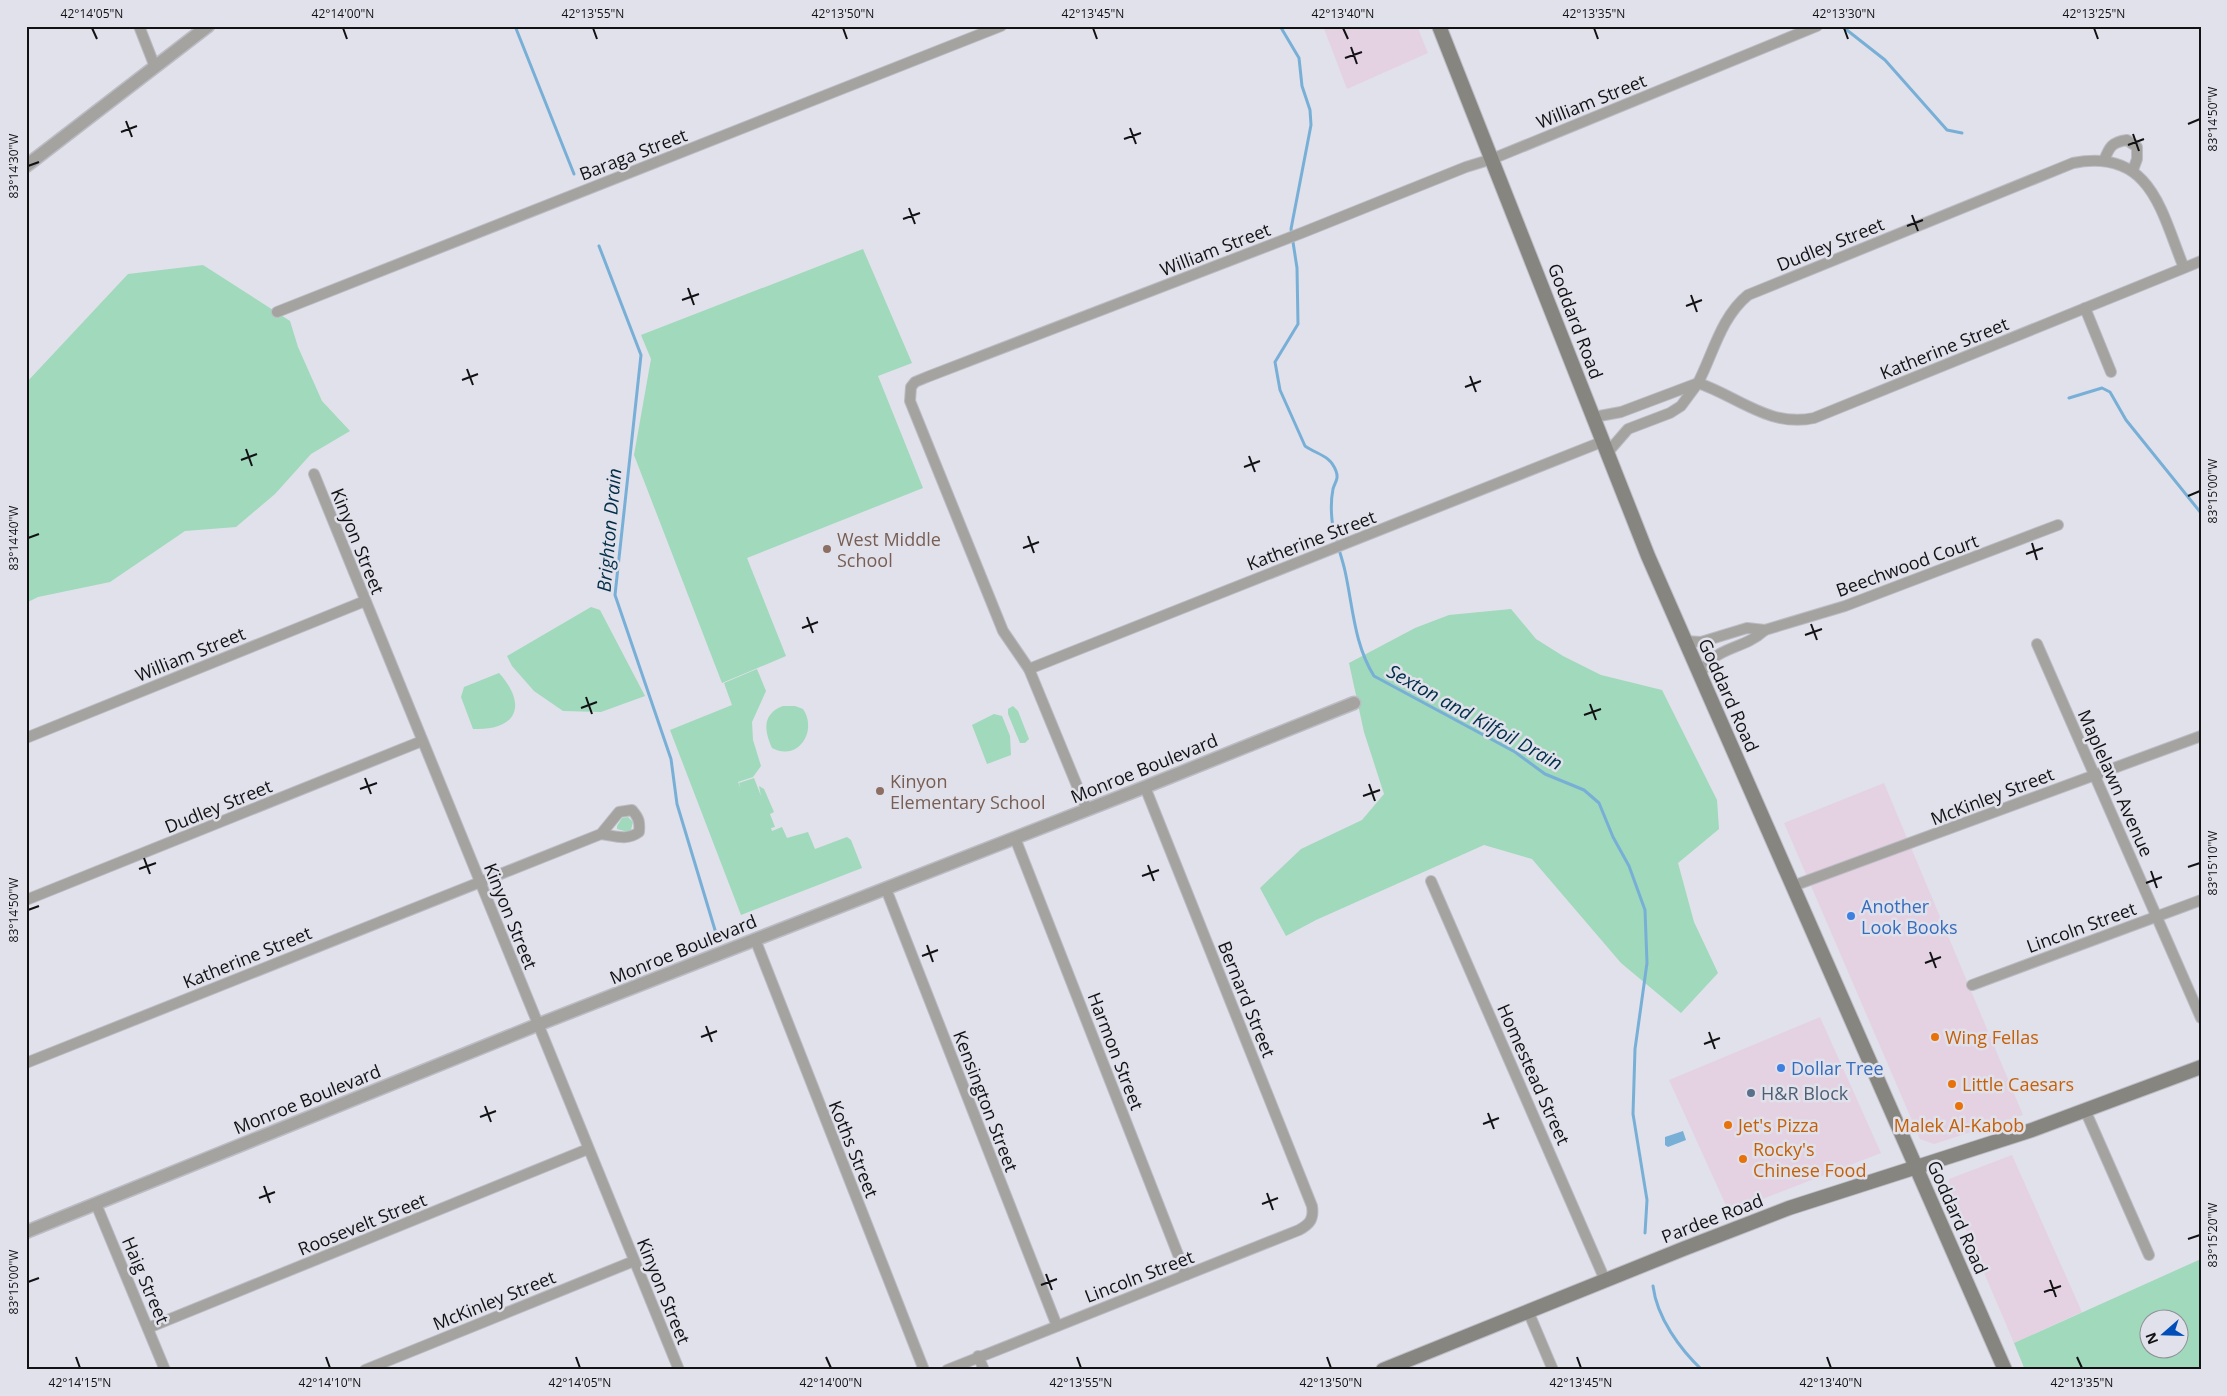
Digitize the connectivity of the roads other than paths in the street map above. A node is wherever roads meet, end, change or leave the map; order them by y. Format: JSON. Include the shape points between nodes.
{"nodes":[{"id":1,"x":139,"y":26,"type":"edge"},
{"id":2,"x":208,"y":26,"type":"edge"},
{"id":3,"x":1001,"y":26,"type":"edge"},
{"id":4,"x":1439,"y":26,"type":"edge"},
{"id":5,"x":1817,"y":26,"type":"edge"},
{"id":6,"x":155,"y":67,"type":"junction"},
{"id":7,"x":1492,"y":159,"type":"junction"},
{"id":8,"x":2104,"y":161,"type":"junction"},
{"id":9,"x":26,"y":166,"type":"edge"},
{"id":10,"x":2133,"y":170,"type":"junction"},
{"id":11,"x":2201,"y":261,"type":"edge"},
{"id":12,"x":2184,"y":268,"type":"junction"},
{"id":13,"x":2085,"y":308,"type":"junction"},
{"id":14,"x":277,"y":312,"type":"dead end"},
{"id":15,"x":2111,"y":372,"type":"dead end"},
{"id":16,"x":1698,"y":383,"type":"junction"},
{"id":17,"x":1594,"y":417,"type":"junction"},
{"id":18,"x":1606,"y":447,"type":"junction"},
{"id":19,"x":314,"y":474,"type":"dead end"},
{"id":20,"x":2058,"y":525,"type":"dead end"},
{"id":21,"x":365,"y":601,"type":"junction"},
{"id":22,"x":1765,"y":630,"type":"junction"},
{"id":23,"x":1686,"y":641,"type":"junction"},
{"id":24,"x":2037,"y":644,"type":"dead end"},
{"id":25,"x":1029,"y":669,"type":"junction"},
{"id":26,"x":1700,"y":675,"type":"junction"},
{"id":27,"x":1354,"y":703,"type":"dead end"},
{"id":28,"x":2201,"y":736,"type":"edge"},
{"id":29,"x":26,"y":738,"type":"edge"},
{"id":30,"x":422,"y":741,"type":"junction"},
{"id":31,"x":2094,"y":775,"type":"junction"},
{"id":32,"x":1145,"y":787,"type":"junction"},
{"id":33,"x":1087,"y":810,"type":"junction"},
{"id":34,"x":601,"y":834,"type":"dead end"},
{"id":35,"x":1015,"y":838,"type":"junction"},
{"id":36,"x":1432,"y":881,"type":"dead end"},
{"id":37,"x":480,"y":882,"type":"junction"},
{"id":38,"x":1793,"y":886,"type":"junction"},
{"id":39,"x":886,"y":889,"type":"junction"},
{"id":40,"x":26,"y":900,"type":"edge"},
{"id":41,"x":2201,"y":900,"type":"edge"},
{"id":42,"x":2157,"y":916,"type":"junction"},
{"id":43,"x":755,"y":939,"type":"junction"},
{"id":44,"x":1972,"y":985,"type":"dead end"},
{"id":45,"x":2201,"y":1018,"type":"edge"},
{"id":46,"x":537,"y":1025,"type":"junction"},
{"id":47,"x":26,"y":1063,"type":"edge"},
{"id":48,"x":2201,"y":1067,"type":"edge"},
{"id":49,"x":2085,"y":1110,"type":"junction"},
{"id":50,"x":588,"y":1149,"type":"junction"},
{"id":51,"x":1916,"y":1168,"type":"junction"},
{"id":52,"x":96,"y":1204,"type":"junction"},
{"id":53,"x":1310,"y":1223,"type":"joint"},
{"id":54,"x":26,"y":1232,"type":"edge"},
{"id":55,"x":2149,"y":1255,"type":"dead end"},
{"id":56,"x":634,"y":1261,"type":"junction"},
{"id":57,"x":1186,"y":1275,"type":"junction"},
{"id":58,"x":1605,"y":1280,"type":"junction"},
{"id":59,"x":1528,"y":1311,"type":"junction"},
{"id":60,"x":1057,"y":1326,"type":"junction"},
{"id":61,"x":148,"y":1328,"type":"junction"},
{"id":62,"x":978,"y":1356,"type":"junction"},
{"id":63,"x":165,"y":1370,"type":"edge"},
{"id":64,"x":365,"y":1370,"type":"edge"},
{"id":65,"x":679,"y":1370,"type":"edge"},
{"id":66,"x":924,"y":1370,"type":"edge"},
{"id":67,"x":948,"y":1370,"type":"edge"},
{"id":68,"x":984,"y":1370,"type":"edge"},
{"id":69,"x":1383,"y":1370,"type":"edge"},
{"id":70,"x":1553,"y":1370,"type":"edge"},
{"id":71,"x":2005,"y":1370,"type":"edge"}],
"edges":[{"from":1,"to":6,"type":"street"},
{"from":2,"to":6,"type":"street"},
{"from":3,"to":14,"type":"street","name":"Baraga Street"},
{"from":4,"to":7,"type":"main road","name":"Goddard Road"},
{"from":5,"to":7,"type":"street","name":"William Street"},
{"from":6,"to":9,"type":"street"},
{"from":7,"to":17,"type":"main road","name":"Goddard Road"},
{"from":7,"to":25,"type":"street","name":"William Street","via":[[915,382],[911,387],[910,401],[1003,631]]},
{"from":8,"to":10,"type":"street","name":"Dudley Street"},
{"from":8,"to":10,"type":"street","via":[[2108,147],[2116,141],[2127,140],[2137,147]]},
{"from":8,"to":16,"type":"street","name":"Dudley Street","via":[[2073,163],[1748,296],[1729,315]]},
{"from":10,"to":12,"type":"street","via":[[2153,193]]},
{"from":11,"to":12,"type":"street","name":"Katherine Street"},
{"from":12,"to":13,"type":"street","name":"Katherine Street"},
{"from":13,"to":15,"type":"street"},
{"from":13,"to":16,"type":"street","name":"Katherine Street","via":[[1805,420],[1772,417]]},
{"from":16,"to":17,"type":"street","via":[[1621,412]]},
{"from":16,"to":18,"type":"street","name":"Katherine Street","via":[[1681,406],[1670,414],[1628,429]]},
{"from":17,"to":18,"type":"main road","name":"Goddard Road"},
{"from":18,"to":23,"type":"main road","name":"Goddard Road","via":[[1648,556]]},
{"from":18,"to":25,"type":"street","name":"Katherine Street","via":[[1346,543]]},
{"from":19,"to":21,"type":"street","name":"Kinyon Street"},
{"from":20,"to":22,"type":"street","name":"Beechwood Court","via":[[1845,606]]},
{"from":21,"to":29,"type":"street","name":"William Street"},
{"from":21,"to":30,"type":"street","name":"Kinyon Street"},
{"from":22,"to":23,"type":"street","name":"Beechwood Court","via":[[1747,628],[1701,642]]},
{"from":22,"to":26,"type":"street","name":"Beechwood Court","via":[[1754,640],[1710,660]]},
{"from":23,"to":26,"type":"main road","name":"Goddard Road"},
{"from":24,"to":31,"type":"street","name":"Maplelawn Avenue"},
{"from":25,"to":33,"type":"street"},
{"from":26,"to":38,"type":"main road","name":"Goddard Road"},
{"from":27,"to":32,"type":"street","name":"Monroe Boulevard"},
{"from":28,"to":31,"type":"street","name":"McKinley Street"},
{"from":30,"to":37,"type":"street","name":"Kinyon Street"},
{"from":30,"to":40,"type":"street","name":"Dudley Street"},
{"from":31,"to":38,"type":"street","name":"McKinley Street"},
{"from":31,"to":42,"type":"street","name":"Maplelawn Avenue"},
{"from":32,"to":33,"type":"street","name":"Monroe Boulevard"},
{"from":32,"to":53,"type":"street","name":"Bernard Street","via":[[1312,1206]]},
{"from":33,"to":35,"type":"street","name":"Monroe Boulevard"},
{"from":34,"to":37,"type":"street","name":"Katherine Street"},
{"from":35,"to":39,"type":"street","name":"Monroe Boulevard"},
{"from":35,"to":57,"type":"street","name":"Harmon Street"},
{"from":36,"to":58,"type":"street","name":"Homestead Street"},
{"from":37,"to":46,"type":"street","name":"Kinyon Street"},
{"from":37,"to":47,"type":"street","name":"Katherine Street"},
{"from":38,"to":51,"type":"main road","name":"Goddard Road"},
{"from":39,"to":43,"type":"street","name":"Monroe Boulevard"},
{"from":39,"to":60,"type":"street","name":"Kensington Street"},
{"from":41,"to":42,"type":"street","name":"Lincoln Street"},
{"from":42,"to":44,"type":"street","name":"Lincoln Street"},
{"from":42,"to":45,"type":"street","name":"Maplelawn Avenue"},
{"from":43,"to":46,"type":"street","name":"Monroe Boulevard"},
{"from":43,"to":66,"type":"street","name":"Koths Street"},
{"from":46,"to":50,"type":"street","name":"Kinyon Street"},
{"from":46,"to":52,"type":"street","name":"Monroe Boulevard"},
{"from":48,"to":49,"type":"main road","name":"Pardee Road"},
{"from":49,"to":51,"type":"main road","name":"Pardee Road"},
{"from":49,"to":55,"type":"street"},
{"from":50,"to":56,"type":"street","name":"Kinyon Street"},
{"from":50,"to":61,"type":"street","name":"Roosevelt Street"},
{"from":51,"to":58,"type":"main road","name":"Pardee Road","via":[[1789,1208]]},
{"from":51,"to":71,"type":"main road","name":"Goddard Road"},
{"from":52,"to":54,"type":"street","name":"Monroe Boulevard"},
{"from":52,"to":61,"type":"street","name":"Haig Street"},
{"from":53,"to":57,"type":"street","name":"Lincoln Street"},
{"from":56,"to":64,"type":"street","name":"McKinley Street"},
{"from":56,"to":65,"type":"street","name":"Kinyon Street"},
{"from":57,"to":60,"type":"street","name":"Lincoln Street"},
{"from":58,"to":59,"type":"main road","name":"Pardee Road"},
{"from":59,"to":69,"type":"main road","name":"Pardee Road"},
{"from":59,"to":70,"type":"street"},
{"from":60,"to":62,"type":"street","name":"Lincoln Street"},
{"from":61,"to":63,"type":"street","name":"Haig Street"},
{"from":62,"to":67,"type":"street"},
{"from":62,"to":68,"type":"street"}]}
